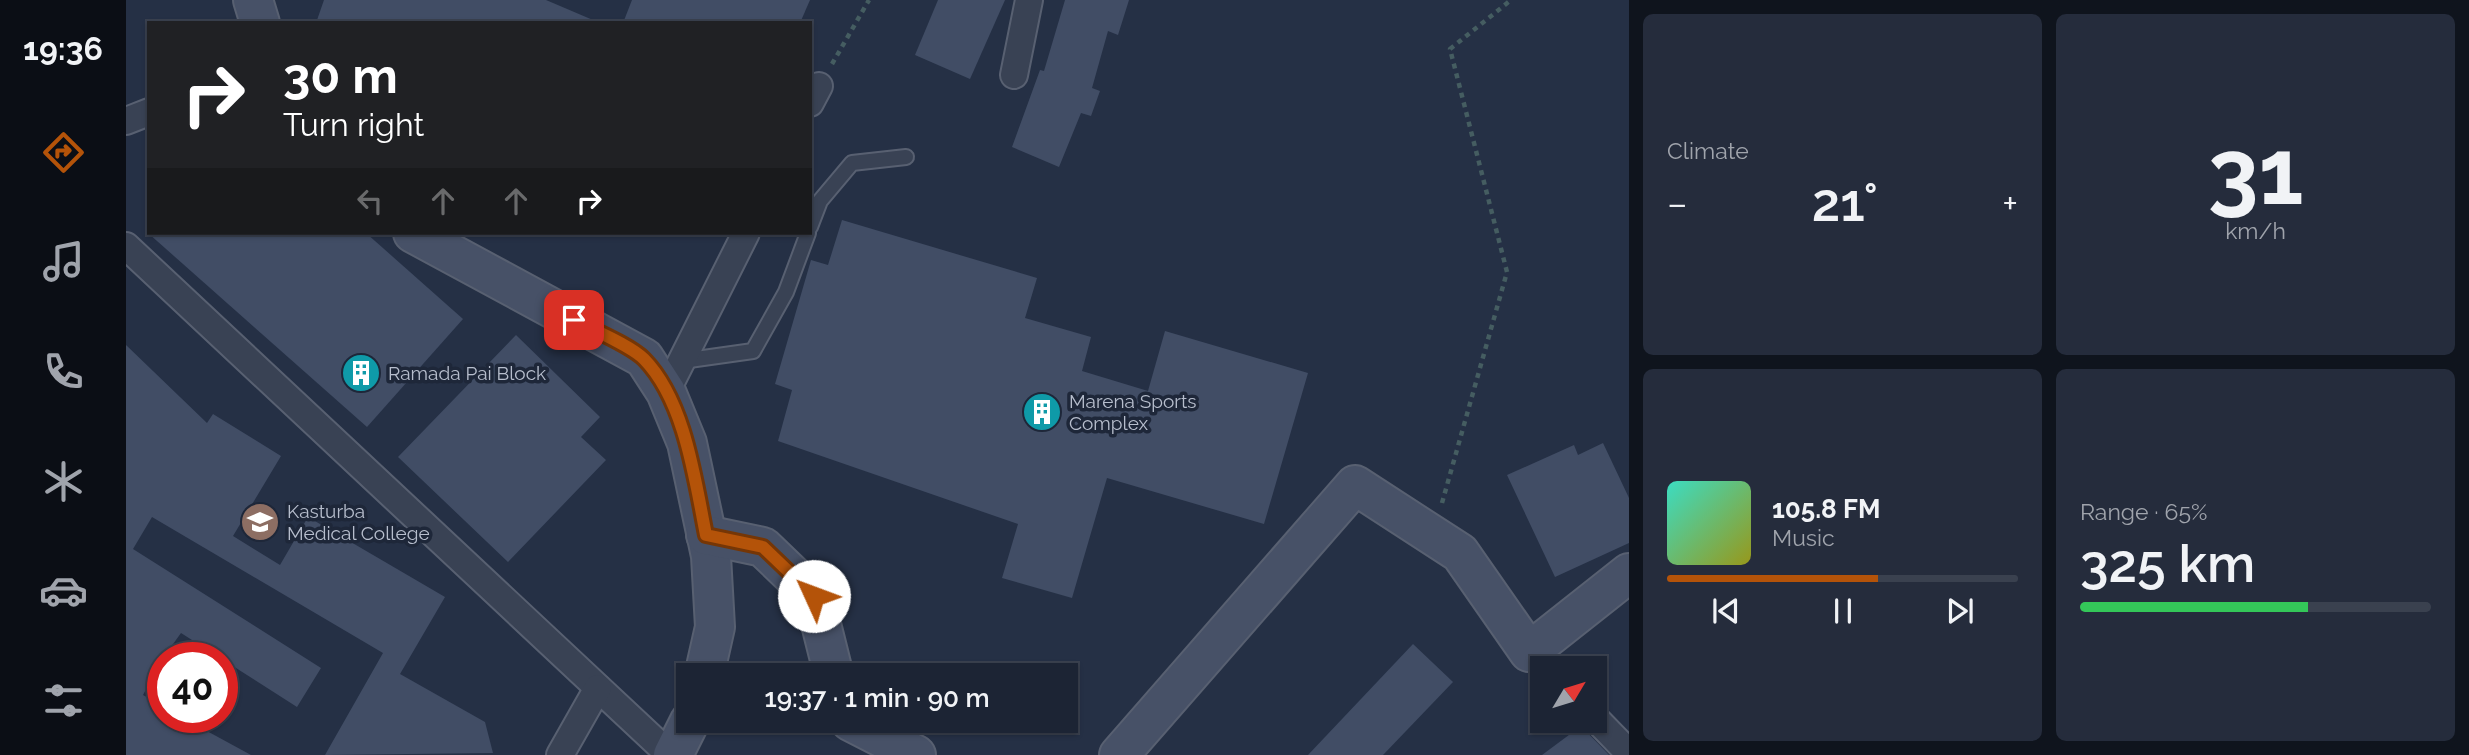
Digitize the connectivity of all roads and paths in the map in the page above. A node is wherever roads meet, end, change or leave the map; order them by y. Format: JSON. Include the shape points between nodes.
{"nodes":[{"id":1,"x":869,"y":0,"type":"edge"},
{"id":2,"x":1029,"y":0,"type":"edge"},
{"id":3,"x":1511,"y":0,"type":"edge"},
{"id":4,"x":1014,"y":75,"type":"dead end"},
{"id":5,"x":814,"y":94,"type":"edge"},
{"id":6,"x":147,"y":114,"type":"edge"},
{"id":7,"x":126,"y":121,"type":"edge"},
{"id":8,"x":906,"y":157,"type":"dead end"},
{"id":9,"x":812,"y":222,"type":"edge"},
{"id":10,"x":417,"y":235,"type":"edge"},
{"id":11,"x":745,"y":235,"type":"edge"},
{"id":12,"x":807,"y":235,"type":"edge"},
{"id":13,"x":126,"y":246,"type":"edge"},
{"id":14,"x":674,"y":376,"type":"junction"},
{"id":15,"x":706,"y":535,"type":"junction"},
{"id":16,"x":1432,"y":535,"type":"junction"},
{"id":17,"x":1629,"y":573,"type":"edge"},
{"id":18,"x":1535,"y":656,"type":"edge"},
{"id":19,"x":1542,"y":656,"type":"edge"},
{"id":20,"x":707,"y":663,"type":"edge"},
{"id":21,"x":831,"y":663,"type":"edge"},
{"id":22,"x":598,"y":688,"type":"junction"},
{"id":23,"x":1607,"y":730,"type":"edge"},
{"id":24,"x":684,"y":733,"type":"edge"},
{"id":25,"x":873,"y":733,"type":"edge"},
{"id":26,"x":1629,"y":753,"type":"edge"},
{"id":27,"x":560,"y":755,"type":"edge"},
{"id":28,"x":672,"y":755,"type":"edge"},
{"id":29,"x":916,"y":755,"type":"edge"},
{"id":30,"x":1119,"y":755,"type":"edge"}],
"edges":[{"from":1,"to":5,"type":"path"},
{"from":2,"to":4,"type":"street"},
{"from":3,"to":16,"type":"path","via":[[1450,49],[1507,272]]},
{"from":6,"to":7,"type":"street"},
{"from":8,"to":9,"type":"lane","via":[[852,163],[820,201]]},
{"from":10,"to":14,"type":"street"},
{"from":11,"to":14,"type":"street"},
{"from":12,"to":14,"type":"lane","via":[[786,292],[752,351]]},
{"from":13,"to":22,"type":"street"},
{"from":14,"to":15,"type":"street"},
{"from":15,"to":20,"type":"street","via":[[715,627]]},
{"from":15,"to":21,"type":"street","via":[[763,547],[814,596]]},
{"from":16,"to":18,"type":"street","via":[[1460,552]]},
{"from":16,"to":30,"type":"street","via":[[1355,485]]},
{"from":17,"to":19,"type":"street"},
{"from":22,"to":27,"type":"street"},
{"from":22,"to":28,"type":"street"},
{"from":23,"to":26,"type":"street"},
{"from":24,"to":28,"type":"street"},
{"from":25,"to":29,"type":"street"}]}
